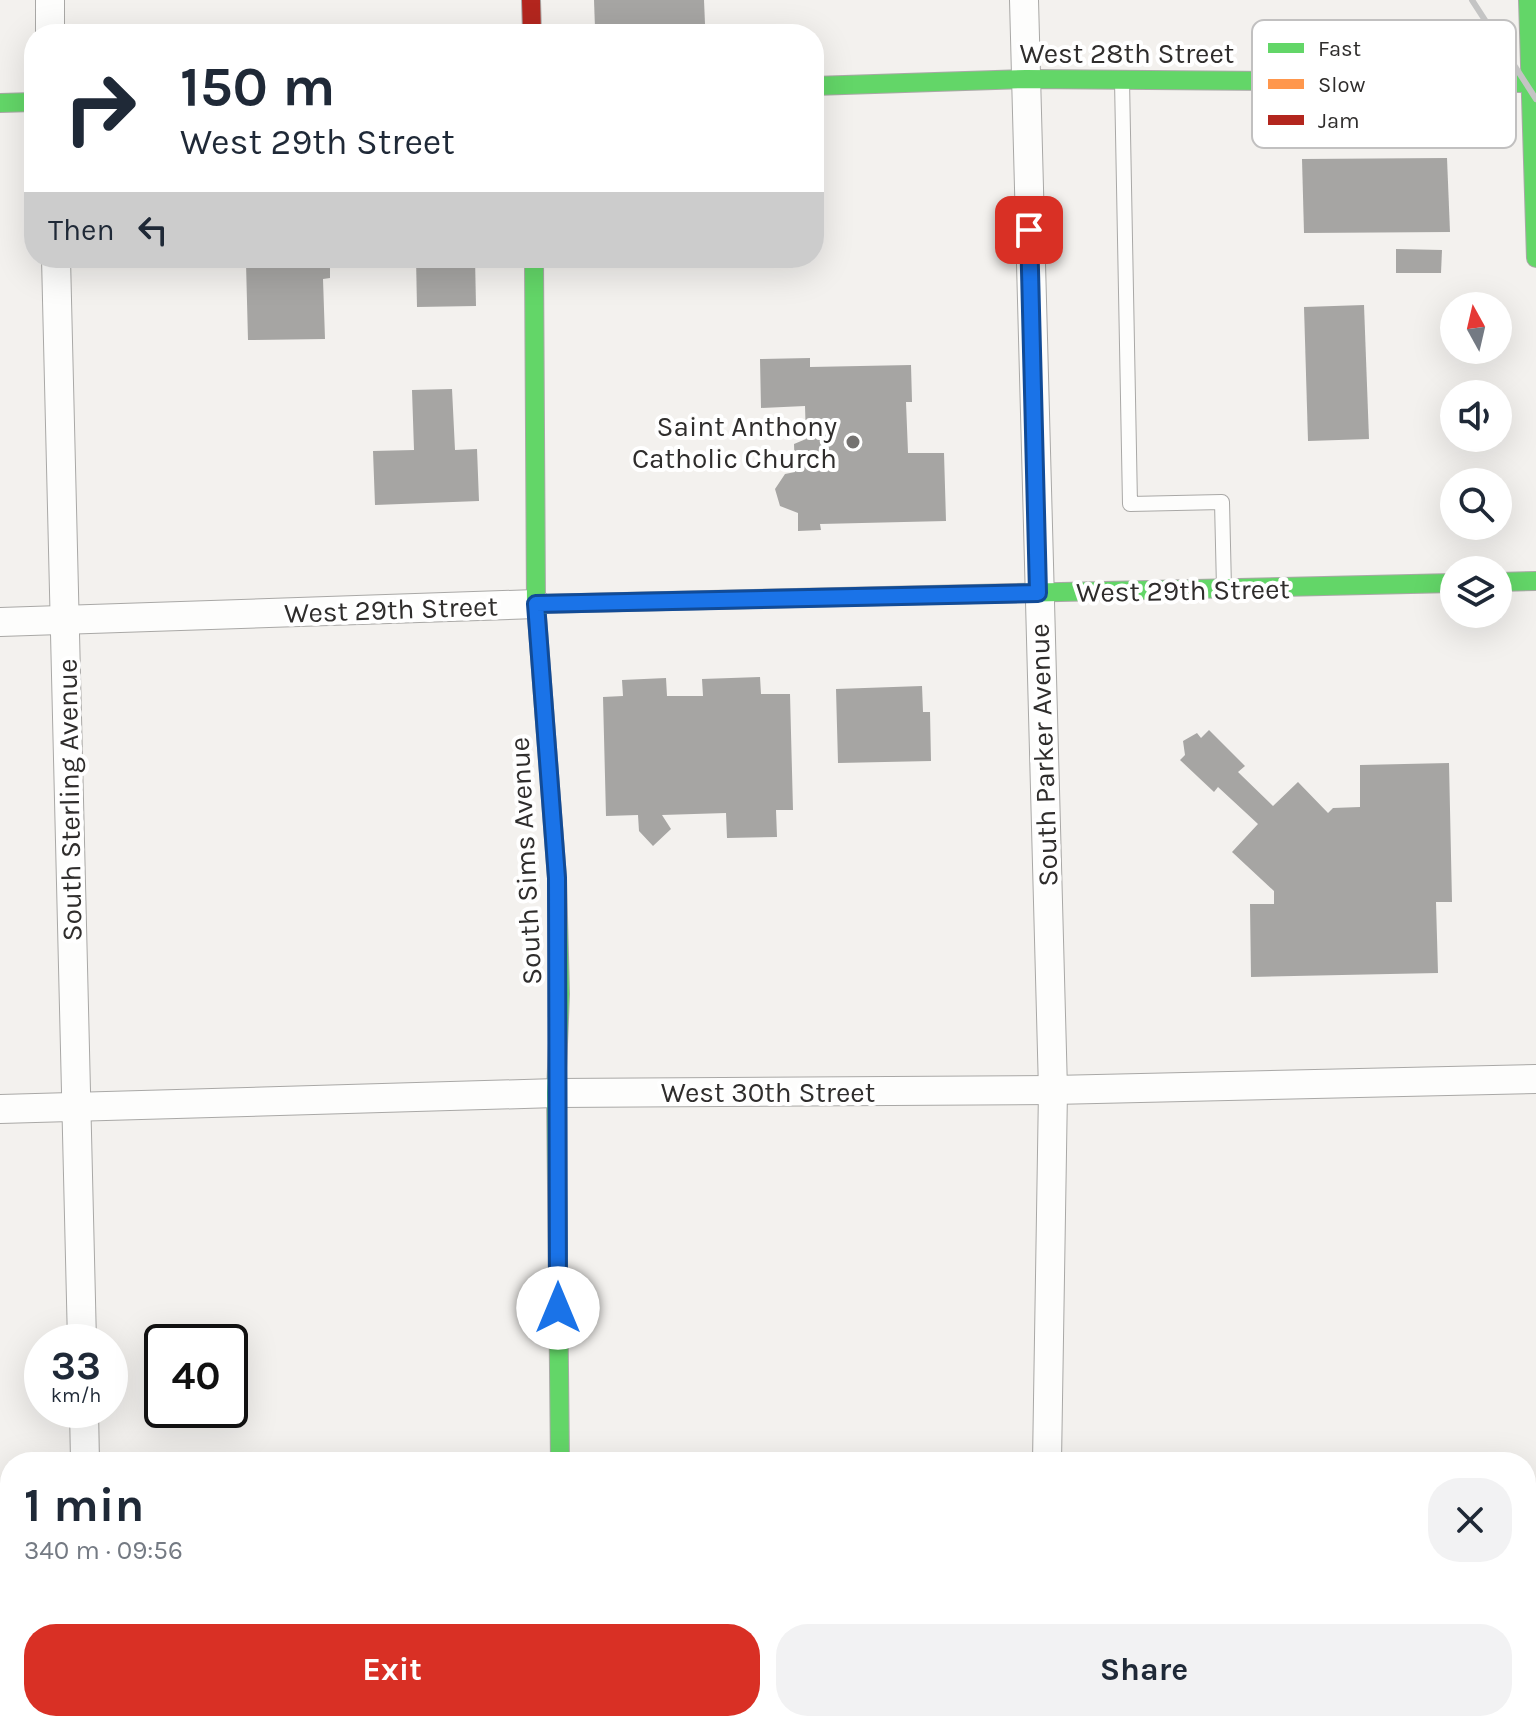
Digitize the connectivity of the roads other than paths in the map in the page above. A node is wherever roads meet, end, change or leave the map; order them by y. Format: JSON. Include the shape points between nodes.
{"nodes":[{"id":1,"x":50,"y":0,"type":"edge"},
{"id":2,"x":531,"y":0,"type":"edge"},
{"id":3,"x":1024,"y":0,"type":"edge"},
{"id":4,"x":1528,"y":0,"type":"edge"},
{"id":5,"x":50,"y":24,"type":"edge"},
{"id":6,"x":532,"y":24,"type":"edge"},
{"id":7,"x":1026,"y":79,"type":"junction"},
{"id":8,"x":1122,"y":80,"type":"junction"},
{"id":9,"x":1252,"y":81,"type":"edge"},
{"id":10,"x":1532,"y":84,"type":"edge"},
{"id":11,"x":824,"y":86,"type":"edge"},
{"id":12,"x":24,"y":102,"type":"edge"},
{"id":13,"x":0,"y":103,"type":"edge"},
{"id":14,"x":1536,"y":258,"type":"edge"},
{"id":15,"x":56,"y":268,"type":"edge"},
{"id":16,"x":534,"y":268,"type":"edge"},
{"id":17,"x":1536,"y":581,"type":"edge"},
{"id":18,"x":1512,"y":582,"type":"edge"},
{"id":19,"x":1440,"y":583,"type":"edge"},
{"id":20,"x":1224,"y":589,"type":"junction"},
{"id":21,"x":1038,"y":593,"type":"junction"},
{"id":22,"x":536,"y":604,"type":"junction"},
{"id":23,"x":65,"y":621,"type":"junction"},
{"id":24,"x":0,"y":622,"type":"edge"},
{"id":25,"x":1536,"y":1079,"type":"edge"},
{"id":26,"x":1053,"y":1090,"type":"junction"},
{"id":27,"x":556,"y":1093,"type":"junction"},
{"id":28,"x":77,"y":1108,"type":"junction"},
{"id":29,"x":0,"y":1109,"type":"edge"},
{"id":30,"x":82,"y":1324,"type":"edge"},
{"id":31,"x":84,"y":1428,"type":"edge"},
{"id":32,"x":85,"y":1452,"type":"edge"},
{"id":33,"x":560,"y":1452,"type":"edge"},
{"id":34,"x":1047,"y":1452,"type":"edge"}],
"edges":[{"from":1,"to":5,"type":"street"},
{"from":2,"to":6,"type":"street"},
{"from":3,"to":7,"type":"street","name":"South Parker Avenue"},
{"from":4,"to":10,"type":"street"},
{"from":7,"to":8,"type":"street","name":"West 28th Street"},
{"from":7,"to":11,"type":"street","name":"West 28th Street"},
{"from":7,"to":21,"type":"street","name":"South Parker Avenue"},
{"from":8,"to":9,"type":"street","name":"West 28th Street"},
{"from":8,"to":20,"type":"lane","via":[[1130,504],[1222,502]]},
{"from":10,"to":14,"type":"street"},
{"from":12,"to":13,"type":"street"},
{"from":15,"to":23,"type":"street","name":"South Sterling Avenue"},
{"from":16,"to":22,"type":"street","name":"South Sims Avenue"},
{"from":17,"to":18,"type":"street"},
{"from":19,"to":20,"type":"street","name":"West 29th Street"},
{"from":20,"to":21,"type":"street","name":"West 29th Street"},
{"from":21,"to":22,"type":"street","name":"West 29th Street"},
{"from":21,"to":26,"type":"street","name":"South Parker Avenue"},
{"from":22,"to":23,"type":"street","name":"West 29th Street"},
{"from":22,"to":27,"type":"street","name":"South Sims Avenue","via":[[557,878]]},
{"from":23,"to":24,"type":"street","name":"West 29th Street"},
{"from":23,"to":28,"type":"street","name":"South Sterling Avenue"},
{"from":25,"to":26,"type":"street","name":"West 30th Street"},
{"from":26,"to":27,"type":"street","name":"West 30th Street"},
{"from":26,"to":34,"type":"street","name":"South Parker Avenue"},
{"from":27,"to":28,"type":"street","name":"West 30th Street"},
{"from":27,"to":33,"type":"street","name":"South Sims Avenue"},
{"from":28,"to":29,"type":"street","name":"West 30th Street"},
{"from":28,"to":30,"type":"street","name":"South Sterling Avenue"},
{"from":31,"to":32,"type":"street"}]}
